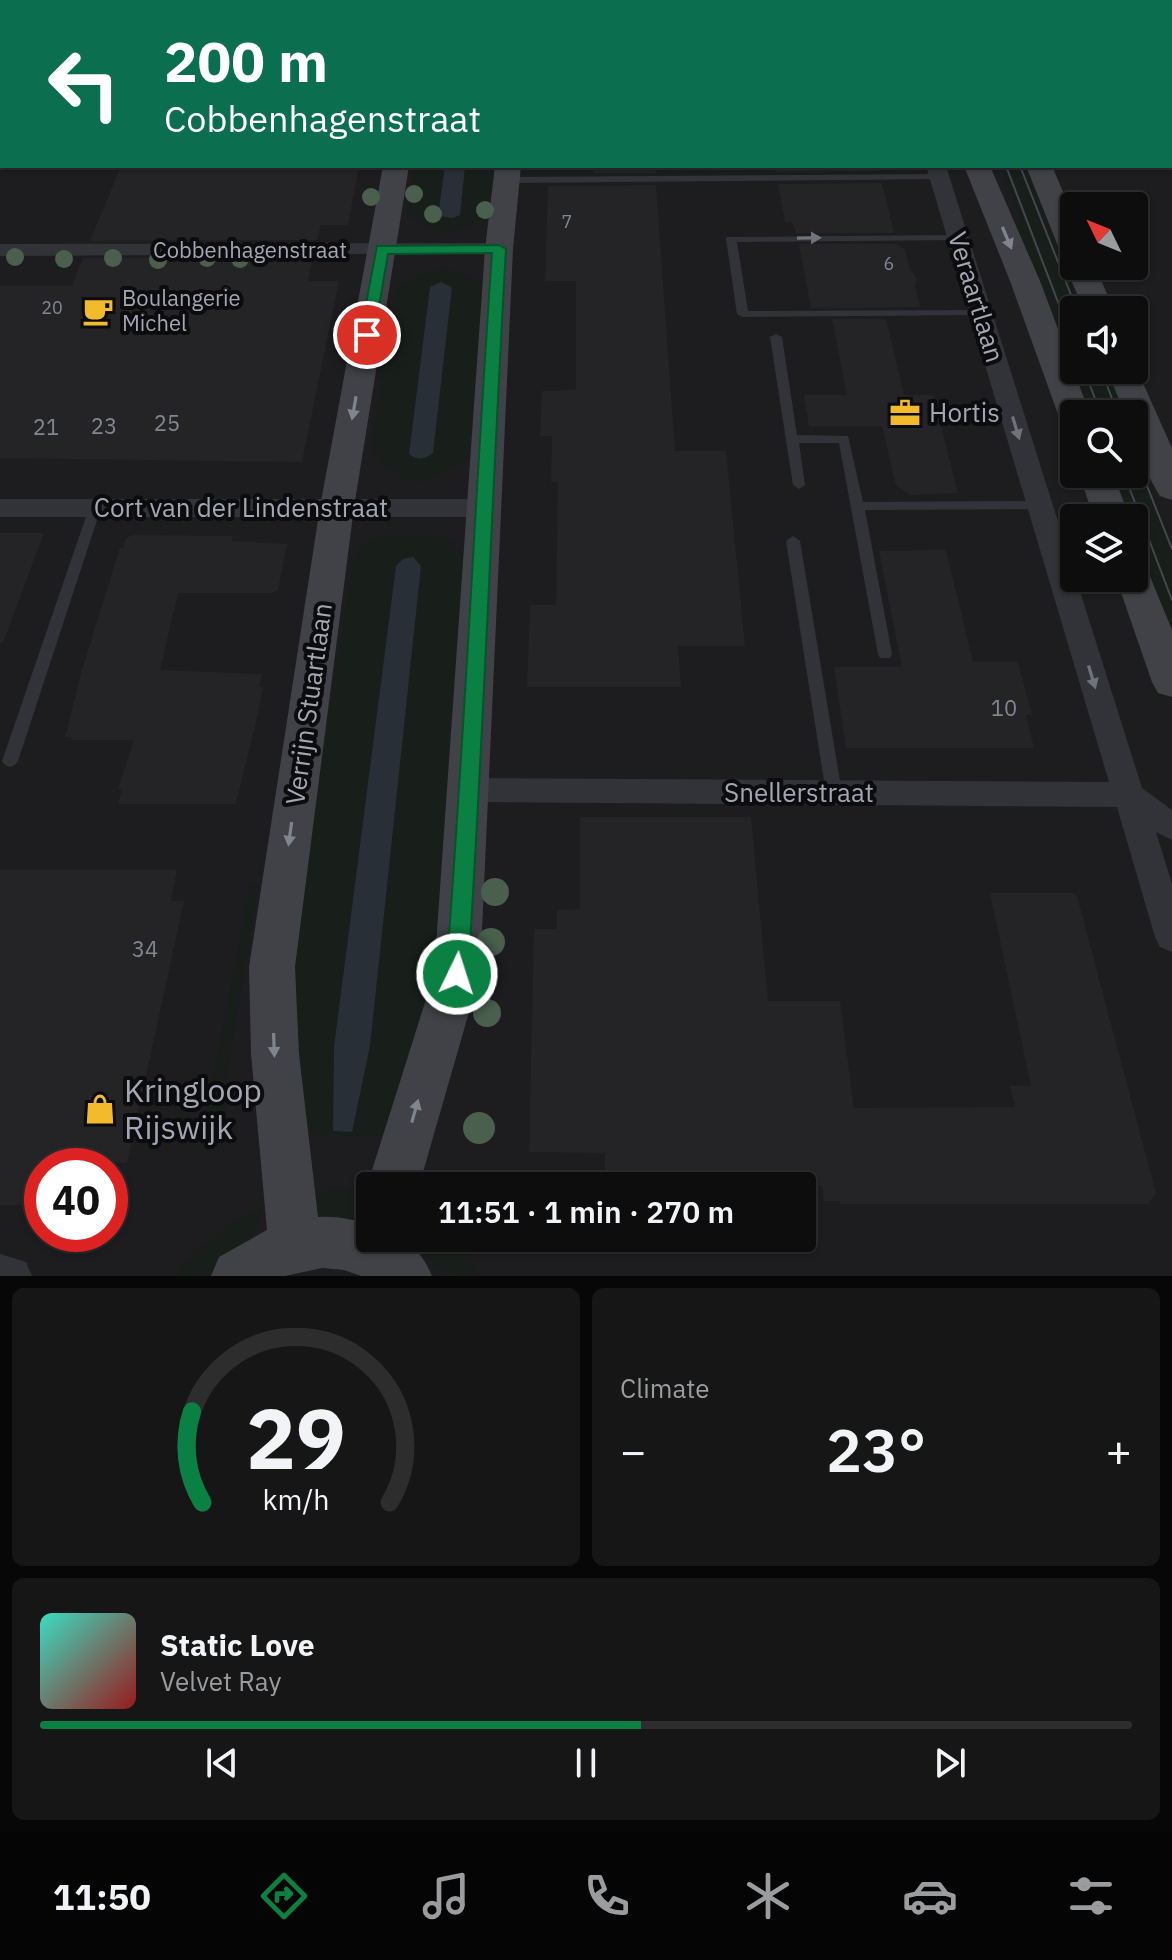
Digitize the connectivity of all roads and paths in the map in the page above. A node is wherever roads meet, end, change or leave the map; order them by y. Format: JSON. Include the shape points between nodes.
{"nodes":[{"id":1,"x":396,"y":168,"type":"edge"},
{"id":2,"x":978,"y":168,"type":"edge"},
{"id":3,"x":1040,"y":168,"type":"edge"},
{"id":4,"x":937,"y":172,"type":"edge"},
{"id":5,"x":507,"y":173,"type":"edge"},
{"id":6,"x":1060,"y":217,"type":"edge"},
{"id":7,"x":958,"y":238,"type":"junction"},
{"id":8,"x":382,"y":249,"type":"junction"},
{"id":9,"x":499,"y":249,"type":"junction"},
{"id":10,"x":0,"y":250,"type":"edge"},
{"id":11,"x":981,"y":313,"type":"junction"},
{"id":12,"x":776,"y":337,"type":"dead end"},
{"id":13,"x":1129,"y":384,"type":"edge"},
{"id":14,"x":1069,"y":400,"type":"edge"},
{"id":15,"x":792,"y":439,"type":"junction"},
{"id":16,"x":799,"y":485,"type":"dead end"},
{"id":17,"x":1172,"y":488,"type":"edge"},
{"id":18,"x":1040,"y":505,"type":"junction"},
{"id":19,"x":858,"y":506,"type":"junction"},
{"id":20,"x":337,"y":507,"type":"junction"},
{"id":21,"x":0,"y":508,"type":"edge"},
{"id":22,"x":95,"y":508,"type":"junction"},
{"id":23,"x":483,"y":508,"type":"junction"},
{"id":24,"x":793,"y":541,"type":"dead end"},
{"id":25,"x":1139,"y":592,"type":"edge"},
{"id":26,"x":885,"y":654,"type":"dead end"},
{"id":27,"x":1172,"y":682,"type":"edge"},
{"id":28,"x":10,"y":761,"type":"dead end"},
{"id":29,"x":470,"y":790,"type":"junction"},
{"id":30,"x":834,"y":793,"type":"junction"},
{"id":31,"x":1128,"y":795,"type":"junction"},
{"id":32,"x":1172,"y":827,"type":"edge"},
{"id":33,"x":1172,"y":937,"type":"edge"},
{"id":34,"x":397,"y":1172,"type":"edge"},
{"id":35,"x":295,"y":1245,"type":"junction"},
{"id":36,"x":380,"y":1253,"type":"edge"},
{"id":37,"x":0,"y":1274,"type":"edge"},
{"id":38,"x":12,"y":1276,"type":"edge"},
{"id":39,"x":238,"y":1276,"type":"edge"}],
"edges":[{"from":1,"to":8,"type":"street","name":"Verrijn Stuartlaan"},
{"from":2,"to":14,"type":"street","name":"Veraartlaan","one_way":true},
{"from":3,"to":6,"type":"street"},
{"from":4,"to":5,"type":"lane"},
{"from":4,"to":7,"type":"street","name":"Veraartlaan"},
{"from":5,"to":9,"type":"street"},
{"from":7,"to":11,"type":"street","name":"Veraartlaan"},
{"from":11,"to":7,"type":"lane","one_way":true,"via":[[743,314],[731,239]]},
{"from":8,"to":9,"type":"street","name":"Cobbenhagenstraat"},
{"from":8,"to":10,"type":"street","name":"Cobbenhagenstraat"},
{"from":8,"to":20,"type":"street","name":"Verrijn Stuartlaan","one_way":true},
{"from":9,"to":23,"type":"street"},
{"from":11,"to":18,"type":"street","name":"Veraartlaan","one_way":true},
{"from":12,"to":15,"type":"lane"},
{"from":13,"to":17,"type":"street"},
{"from":15,"to":16,"type":"lane"},
{"from":15,"to":19,"type":"lane","via":[[844,439]]},
{"from":18,"to":19,"type":"lane"},
{"from":18,"to":31,"type":"street","name":"Veraartlaan","one_way":true},
{"from":19,"to":26,"type":"lane"},
{"from":20,"to":22,"type":"street","name":"Cort van der Lindenstraat"},
{"from":20,"to":23,"type":"street","name":"Cort van der Lindenstraat"},
{"from":20,"to":35,"type":"street","name":"Verrijn Stuartlaan","one_way":true,"via":[[272,967],[275,1054]]},
{"from":21,"to":22,"type":"street","name":"Cort van der Lindenstraat"},
{"from":22,"to":28,"type":"lane"},
{"from":23,"to":29,"type":"street"},
{"from":24,"to":30,"type":"lane"},
{"from":25,"to":27,"type":"street"},
{"from":29,"to":30,"type":"street","name":"Snellerstraat"},
{"from":34,"to":29,"type":"street","one_way":true,"via":[[457,974]]},
{"from":30,"to":31,"type":"street","name":"Snellerstraat"},
{"from":31,"to":32,"type":"street"},
{"from":31,"to":33,"type":"street","name":"Veraartlaan"},
{"from":35,"to":36,"type":"street","via":[[331,1242]]},
{"from":35,"to":39,"type":"street"},
{"from":37,"to":38,"type":"street"}]}
